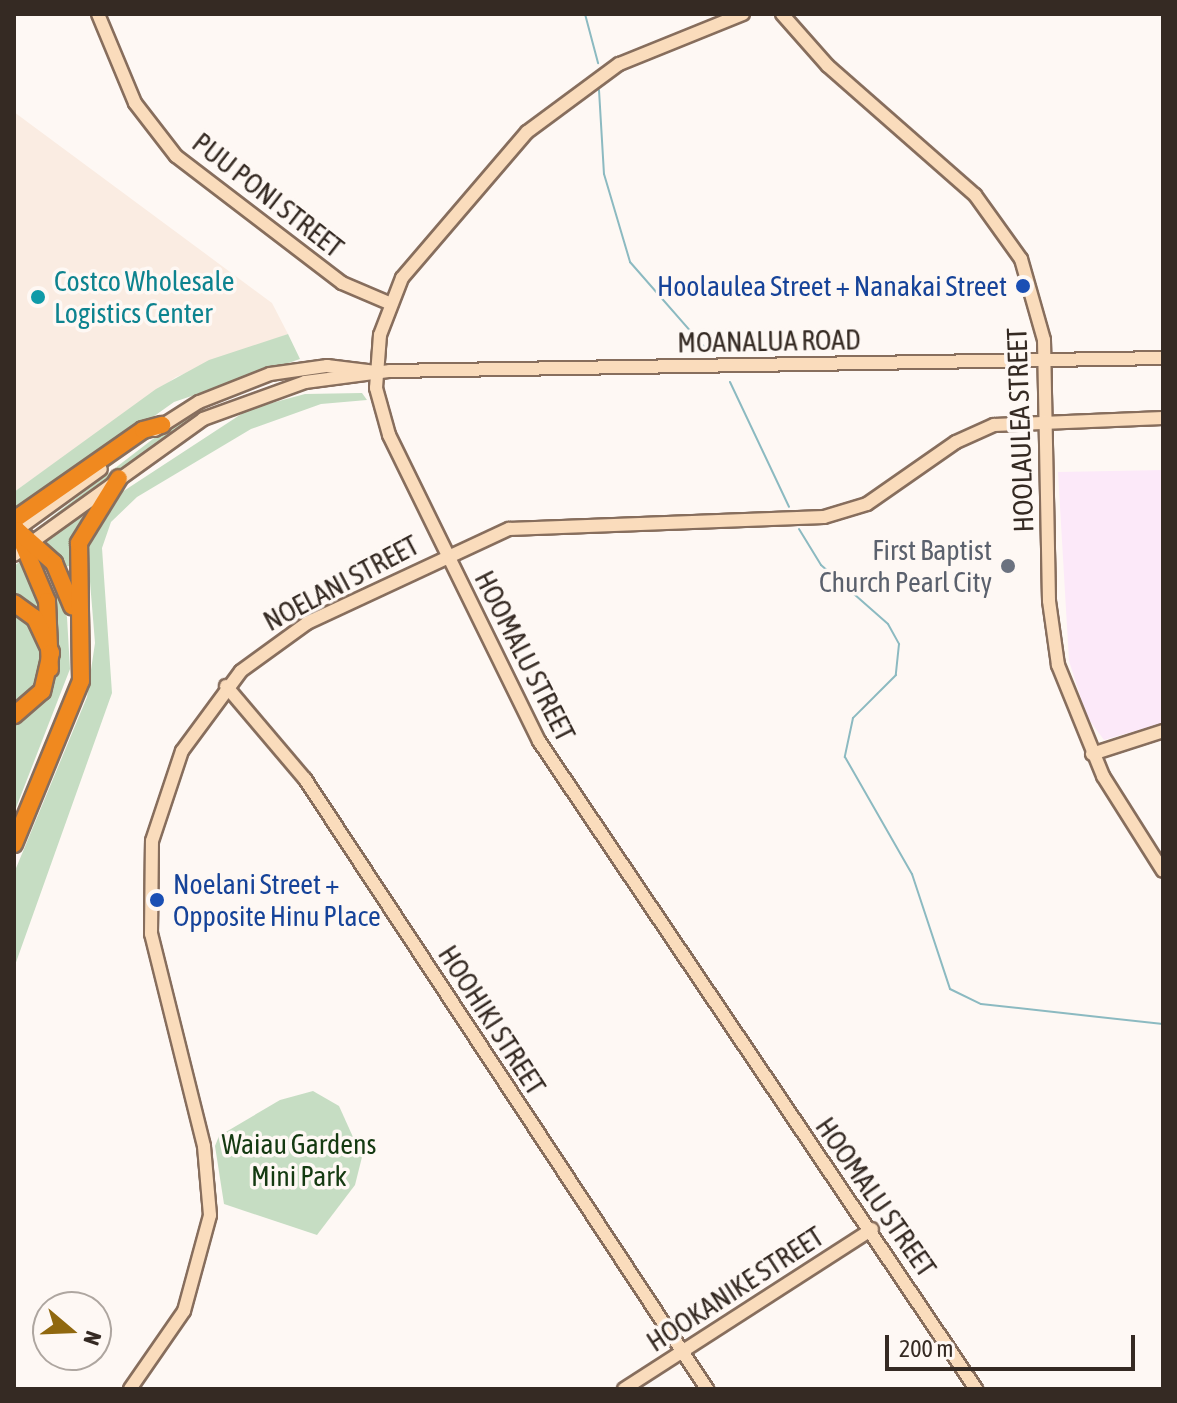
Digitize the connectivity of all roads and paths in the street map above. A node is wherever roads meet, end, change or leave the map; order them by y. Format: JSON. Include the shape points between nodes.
{"nodes":[{"id":1,"x":98,"y":14,"type":"edge"},
{"id":2,"x":743,"y":14,"type":"edge"},
{"id":3,"x":782,"y":14,"type":"edge"},
{"id":4,"x":389,"y":303,"type":"junction"},
{"id":5,"x":1163,"y":358,"type":"edge"},
{"id":6,"x":1045,"y":360,"type":"junction"},
{"id":7,"x":376,"y":372,"type":"junction"},
{"id":8,"x":1163,"y":418,"type":"edge"},
{"id":9,"x":1046,"y":421,"type":"junction"},
{"id":10,"x":162,"y":425,"type":"joint"},
{"id":11,"x":119,"y":478,"type":"junction"},
{"id":12,"x":15,"y":527,"type":"edge"},
{"id":13,"x":24,"y":547,"type":"edge"},
{"id":14,"x":447,"y":555,"type":"junction"},
{"id":15,"x":14,"y":603,"type":"edge"},
{"id":16,"x":83,"y":633,"type":"junction"},
{"id":17,"x":50,"y":669,"type":"junction"},
{"id":18,"x":226,"y":686,"type":"junction"},
{"id":19,"x":14,"y":715,"type":"edge"},
{"id":20,"x":1163,"y":731,"type":"edge"},
{"id":21,"x":1092,"y":754,"type":"junction"},
{"id":22,"x":14,"y":844,"type":"edge"},
{"id":23,"x":1163,"y":871,"type":"edge"},
{"id":24,"x":872,"y":1229,"type":"junction"},
{"id":25,"x":683,"y":1351,"type":"junction"},
{"id":26,"x":130,"y":1389,"type":"edge"},
{"id":27,"x":624,"y":1389,"type":"edge"},
{"id":28,"x":707,"y":1389,"type":"edge"},
{"id":29,"x":976,"y":1389,"type":"edge"}],
"edges":[{"from":1,"to":4,"type":"street","name":"PUU PONI STREET","via":[[135,103],[182,162],[342,283]]},
{"from":2,"to":4,"type":"street","name":"HOOMALU STREET","via":[[638,55],[553,109],[419,255]]},
{"from":3,"to":6,"type":"street","name":"HOOLAULEA STREET","via":[[828,66],[997,219],[1034,289]]},
{"from":4,"to":7,"type":"street","name":"HOOMALU STREET"},
{"from":5,"to":6,"type":"street","name":"MOANALUA ROAD"},
{"from":6,"to":7,"type":"street","name":"MOANALUA ROAD"},
{"from":6,"to":9,"type":"street","name":"HOOLAULEA STREET"},
{"from":7,"to":10,"type":"street","name":"MOANALUA ROAD","via":[[341,366],[270,374]]},
{"from":7,"to":11,"type":"street","name":"MOANALUA ROAD","via":[[237,402]]},
{"from":7,"to":14,"type":"street","name":"HOOMALU STREET","via":[[386,426]]},
{"from":8,"to":9,"type":"street","name":"NOELANI STREET"},
{"from":9,"to":14,"type":"street","name":"NOELANI STREET","via":[[975,432],[859,508],[794,518],[537,524]]},
{"from":9,"to":21,"type":"street","name":"HOOLAULEA STREET","via":[[1053,642]]},
{"from":10,"to":12,"type":"highway","via":[[143,430]]},
{"from":11,"to":13,"type":"street","name":"MOANALUA ROAD"},
{"from":11,"to":16,"type":"highway","via":[[79,543]]},
{"from":12,"to":13,"type":"highway"},
{"from":13,"to":16,"type":"highway","via":[[62,576]]},
{"from":13,"to":17,"type":"highway","via":[[51,618]]},
{"from":14,"to":18,"type":"street","name":"NOELANI STREET","via":[[290,633]]},
{"from":14,"to":24,"type":"street","name":"HOOMALU STREET","via":[[549,757]]},
{"from":15,"to":17,"type":"highway","via":[[44,630]]},
{"from":16,"to":22,"type":"highway","via":[[76,699]]},
{"from":17,"to":19,"type":"highway","via":[[36,700]]},
{"from":18,"to":25,"type":"street","name":"HOOHIKI STREET","via":[[305,779]]},
{"from":18,"to":26,"type":"street","name":"NOELANI STREET","via":[[169,778],[148,887],[156,961],[206,1157],[208,1232],[184,1311]]},
{"from":20,"to":21,"type":"street"},
{"from":21,"to":23,"type":"street","name":"HOOLAULEA STREET"},
{"from":24,"to":25,"type":"street","name":"HOOKANIKE STREET"},
{"from":24,"to":29,"type":"street","name":"HOOMALU STREET"},
{"from":25,"to":27,"type":"street","name":"HOOKANIKE STREET"},
{"from":25,"to":28,"type":"street","name":"HOOHIKI STREET"}]}
